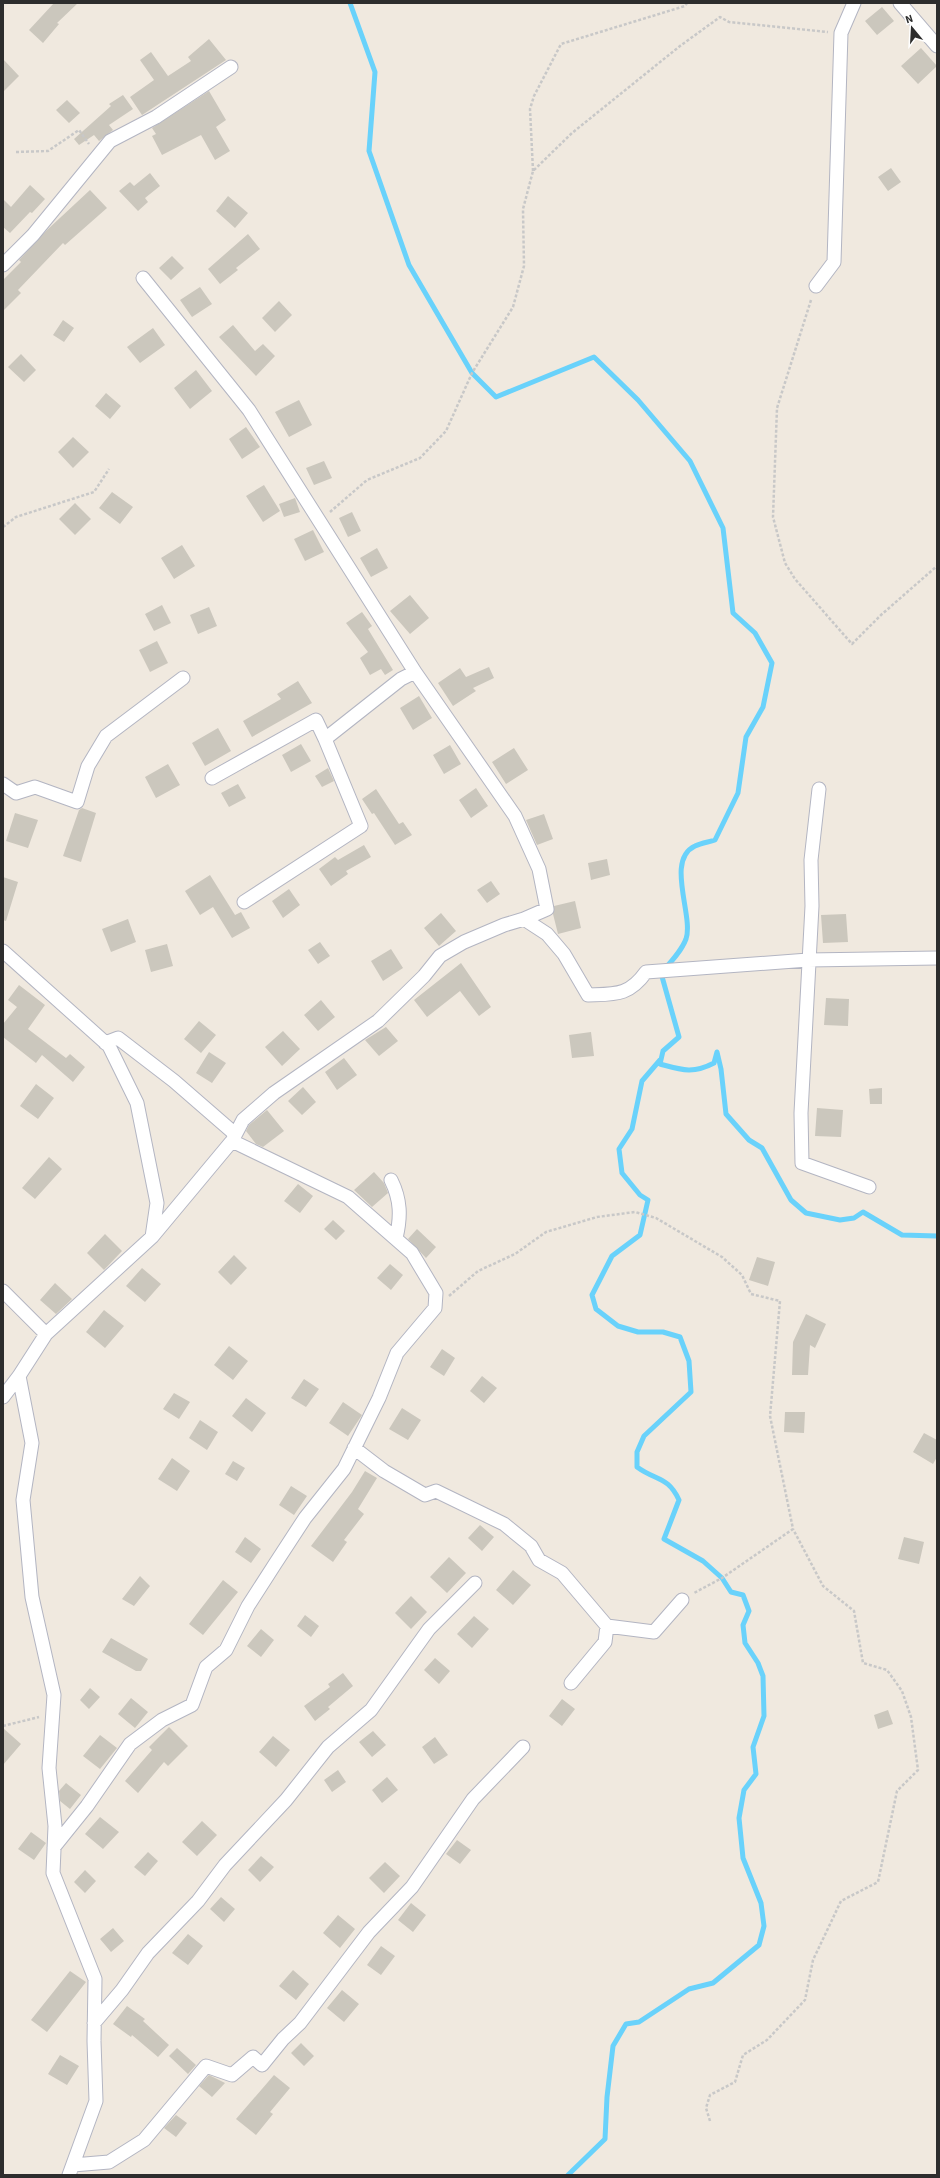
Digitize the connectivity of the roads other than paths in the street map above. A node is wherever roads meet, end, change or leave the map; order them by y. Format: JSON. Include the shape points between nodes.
{"nodes":[{"id":1,"x":854,"y":3,"type":"edge"},
{"id":2,"x":900,"y":3,"type":"edge"},
{"id":3,"x":937,"y":46,"type":"edge"},
{"id":4,"x":231,"y":67,"type":"dead end"},
{"id":5,"x":3,"y":265,"type":"edge"},
{"id":6,"x":143,"y":278,"type":"dead end"},
{"id":7,"x":816,"y":286,"type":"road end"},
{"id":8,"x":415,"y":672,"type":"junction"},
{"id":9,"x":183,"y":678,"type":"dead end"},
{"id":10,"x":325,"y":740,"type":"junction"},
{"id":11,"x":212,"y":778,"type":"dead end"},
{"id":12,"x":3,"y":784,"type":"edge"},
{"id":13,"x":819,"y":789,"type":"dead end"},
{"id":14,"x":244,"y":902,"type":"dead end"},
{"id":15,"x":524,"y":919,"type":"junction"},
{"id":16,"x":3,"y":951,"type":"edge"},
{"id":17,"x":937,"y":958,"type":"edge"},
{"id":18,"x":808,"y":960,"type":"junction"},
{"id":19,"x":105,"y":1043,"type":"junction"},
{"id":20,"x":234,"y":1138,"type":"junction"},
{"id":21,"x":391,"y":1180,"type":"dead end"},
{"id":22,"x":869,"y":1187,"type":"dead end"},
{"id":23,"x":152,"y":1237,"type":"junction"},
{"id":24,"x":396,"y":1238,"type":"junction"},
{"id":25,"x":3,"y":1291,"type":"edge"},
{"id":26,"x":46,"y":1334,"type":"junction"},
{"id":27,"x":20,"y":1376,"type":"junction"},
{"id":28,"x":3,"y":1397,"type":"edge"},
{"id":29,"x":354,"y":1448,"type":"junction"},
{"id":30,"x":475,"y":1583,"type":"dead end"},
{"id":31,"x":682,"y":1600,"type":"road end"},
{"id":32,"x":606,"y":1626,"type":"junction"},
{"id":33,"x":570,"y":1683,"type":"dead end"},
{"id":34,"x":523,"y":1747,"type":"dead end"},
{"id":35,"x":54,"y":1847,"type":"junction"},
{"id":36,"x":94,"y":2023,"type":"junction"},
{"id":37,"x":71,"y":2170,"type":"edge"}],
"edges":[{"from":1,"to":7,"type":"street","via":[[841,33],[834,262]]},
{"from":2,"to":3,"type":"street"},
{"from":4,"to":5,"type":"street","via":[[156,117],[110,141],[33,235]]},
{"from":6,"to":8,"type":"street","via":[[249,410]]},
{"from":8,"to":10,"type":"street","via":[[401,679]]},
{"from":8,"to":15,"type":"street","via":[[515,816],[536,862],[547,909]]},
{"from":9,"to":12,"type":"street","via":[[106,736],[88,766],[77,802],[35,787],[16,794]]},
{"from":10,"to":11,"type":"street","via":[[316,720]]},
{"from":10,"to":14,"type":"street","via":[[361,826]]},
{"from":13,"to":18,"type":"street","via":[[811,860],[812,906]]},
{"from":15,"to":18,"type":"street","via":[[547,934],[564,954],[588,996],[621,994],[638,983],[646,972]]},
{"from":15,"to":20,"type":"street","via":[[483,934],[440,956],[424,976],[378,1021],[274,1093],[243,1120]]},
{"from":16,"to":19,"type":"street"},
{"from":17,"to":18,"type":"street"},
{"from":18,"to":22,"type":"street","via":[[801,1112],[802,1163]]},
{"from":19,"to":20,"type":"street","via":[[118,1038],[174,1081]]},
{"from":19,"to":23,"type":"street","via":[[109,1046],[137,1103],[157,1203]]},
{"from":20,"to":23,"type":"street"},
{"from":20,"to":24,"type":"street","via":[[348,1197]]},
{"from":21,"to":24,"type":"street","via":[[398,1194],[401,1219]]},
{"from":23,"to":26,"type":"street"},
{"from":24,"to":29,"type":"street","via":[[412,1254],[436,1293],[435,1308],[397,1353],[379,1398]]},
{"from":25,"to":26,"type":"street"},
{"from":26,"to":27,"type":"street"},
{"from":27,"to":28,"type":"street"},
{"from":27,"to":35,"type":"street","via":[[32,1443],[23,1500],[32,1597],[54,1695],[49,1768],[55,1826]]},
{"from":29,"to":32,"type":"street","via":[[425,1495],[436,1491],[504,1524],[531,1546],[539,1560],[562,1573]]},
{"from":29,"to":35,"type":"street","via":[[344,1468],[306,1518],[248,1606],[226,1650],[206,1666],[192,1705],[162,1720],[130,1744],[87,1806]]},
{"from":30,"to":36,"type":"street","via":[[429,1629],[371,1710],[328,1747],[286,1800],[225,1865],[198,1901],[148,1954]]},
{"from":31,"to":32,"type":"street","via":[[654,1632]]},
{"from":32,"to":33,"type":"street","via":[[605,1642]]},
{"from":34,"to":37,"type":"street","via":[[473,1799],[412,1887],[369,1932],[300,2023],[283,2038],[262,2066],[253,2057],[232,2075],[206,2066],[144,2140],[109,2162]]},
{"from":35,"to":36,"type":"street","via":[[52,1873],[95,1979]]},
{"from":36,"to":37,"type":"street","via":[[96,2101]]}]}
